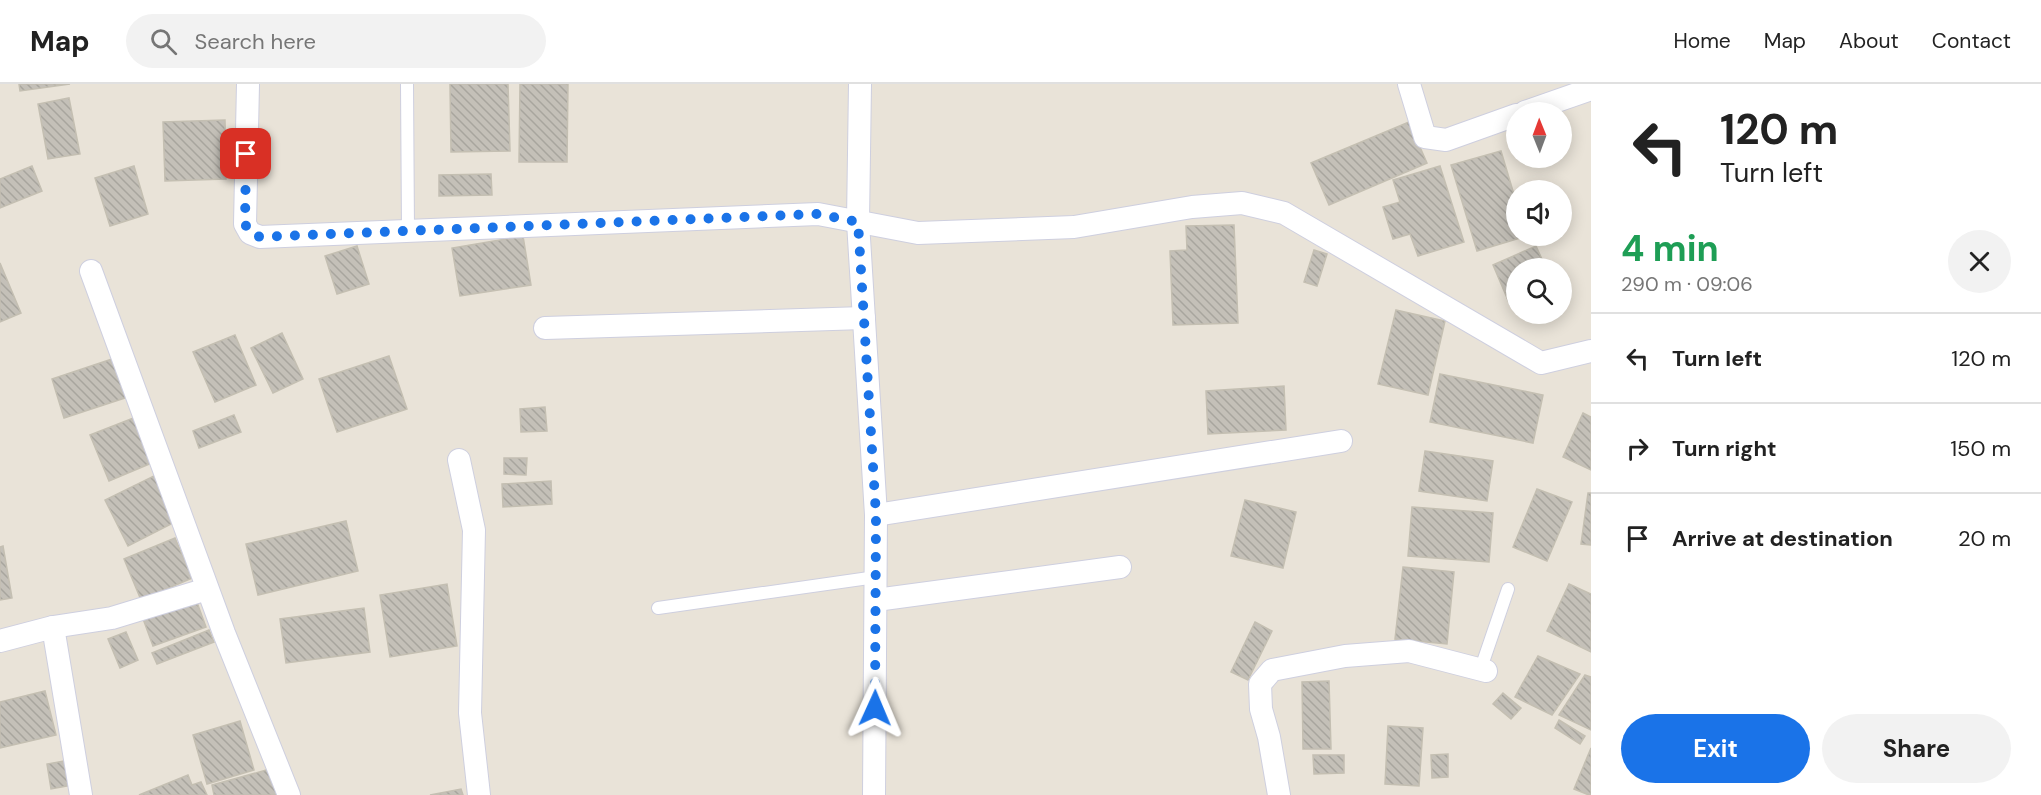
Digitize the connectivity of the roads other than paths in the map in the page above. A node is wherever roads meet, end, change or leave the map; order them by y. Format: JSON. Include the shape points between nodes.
{"nodes":[{"id":1,"x":248,"y":84,"type":"edge"},
{"id":2,"x":407,"y":84,"type":"edge"},
{"id":3,"x":861,"y":84,"type":"edge"},
{"id":4,"x":1408,"y":84,"type":"edge"},
{"id":5,"x":1591,"y":89,"type":"edge"},
{"id":6,"x":1554,"y":102,"type":"edge"},
{"id":7,"x":1506,"y":119,"type":"edge"},
{"id":8,"x":858,"y":222,"type":"junction"},
{"id":9,"x":408,"y":230,"type":"junction"},
{"id":10,"x":91,"y":271,"type":"dead end"},
{"id":11,"x":864,"y":318,"type":"junction"},
{"id":12,"x":545,"y":328,"type":"dead end"},
{"id":13,"x":1591,"y":351,"type":"edge"},
{"id":14,"x":1341,"y":441,"type":"dead end"},
{"id":15,"x":459,"y":460,"type":"dead end"},
{"id":16,"x":876,"y":515,"type":"junction"},
{"id":17,"x":1120,"y":567,"type":"dead end"},
{"id":18,"x":876,"y":577,"type":"junction"},
{"id":19,"x":207,"y":589,"type":"junction"},
{"id":20,"x":1508,"y":589,"type":"dead end"},
{"id":21,"x":876,"y":600,"type":"junction"},
{"id":22,"x":658,"y":608,"type":"dead end"},
{"id":23,"x":53,"y":627,"type":"junction"},
{"id":24,"x":0,"y":641,"type":"edge"},
{"id":25,"x":1480,"y":669,"type":"joint"},
{"id":26,"x":81,"y":795,"type":"edge"},
{"id":27,"x":289,"y":795,"type":"edge"},
{"id":28,"x":479,"y":795,"type":"edge"},
{"id":29,"x":874,"y":795,"type":"edge"},
{"id":30,"x":1279,"y":795,"type":"edge"}],
"edges":[{"from":1,"to":9,"type":"street","via":[[245,224],[250,233],[260,237]]},
{"from":2,"to":9,"type":"lane"},
{"from":3,"to":8,"type":"street"},
{"from":4,"to":7,"type":"street","via":[[1425,137],[1446,140]]},
{"from":5,"to":6,"type":"street"},
{"from":8,"to":9,"type":"street","via":[[818,214]]},
{"from":8,"to":11,"type":"street"},
{"from":8,"to":13,"type":"street","via":[[918,233],[1074,227],[1242,202],[1284,213],[1541,363]]},
{"from":10,"to":19,"type":"street"},
{"from":11,"to":12,"type":"street"},
{"from":11,"to":16,"type":"street"},
{"from":14,"to":16,"type":"street"},
{"from":15,"to":28,"type":"street","via":[[474,530],[470,713]]},
{"from":16,"to":18,"type":"street"},
{"from":17,"to":21,"type":"street"},
{"from":18,"to":21,"type":"street"},
{"from":18,"to":22,"type":"lane"},
{"from":19,"to":23,"type":"street","via":[[112,618]]},
{"from":19,"to":27,"type":"street"},
{"from":20,"to":25,"type":"lane"},
{"from":21,"to":29,"type":"street"},
{"from":23,"to":24,"type":"street"},
{"from":23,"to":26,"type":"street"},
{"from":25,"to":30,"type":"street","via":[[1409,651],[1345,656],[1272,669],[1260,684],[1261,709]]}]}
